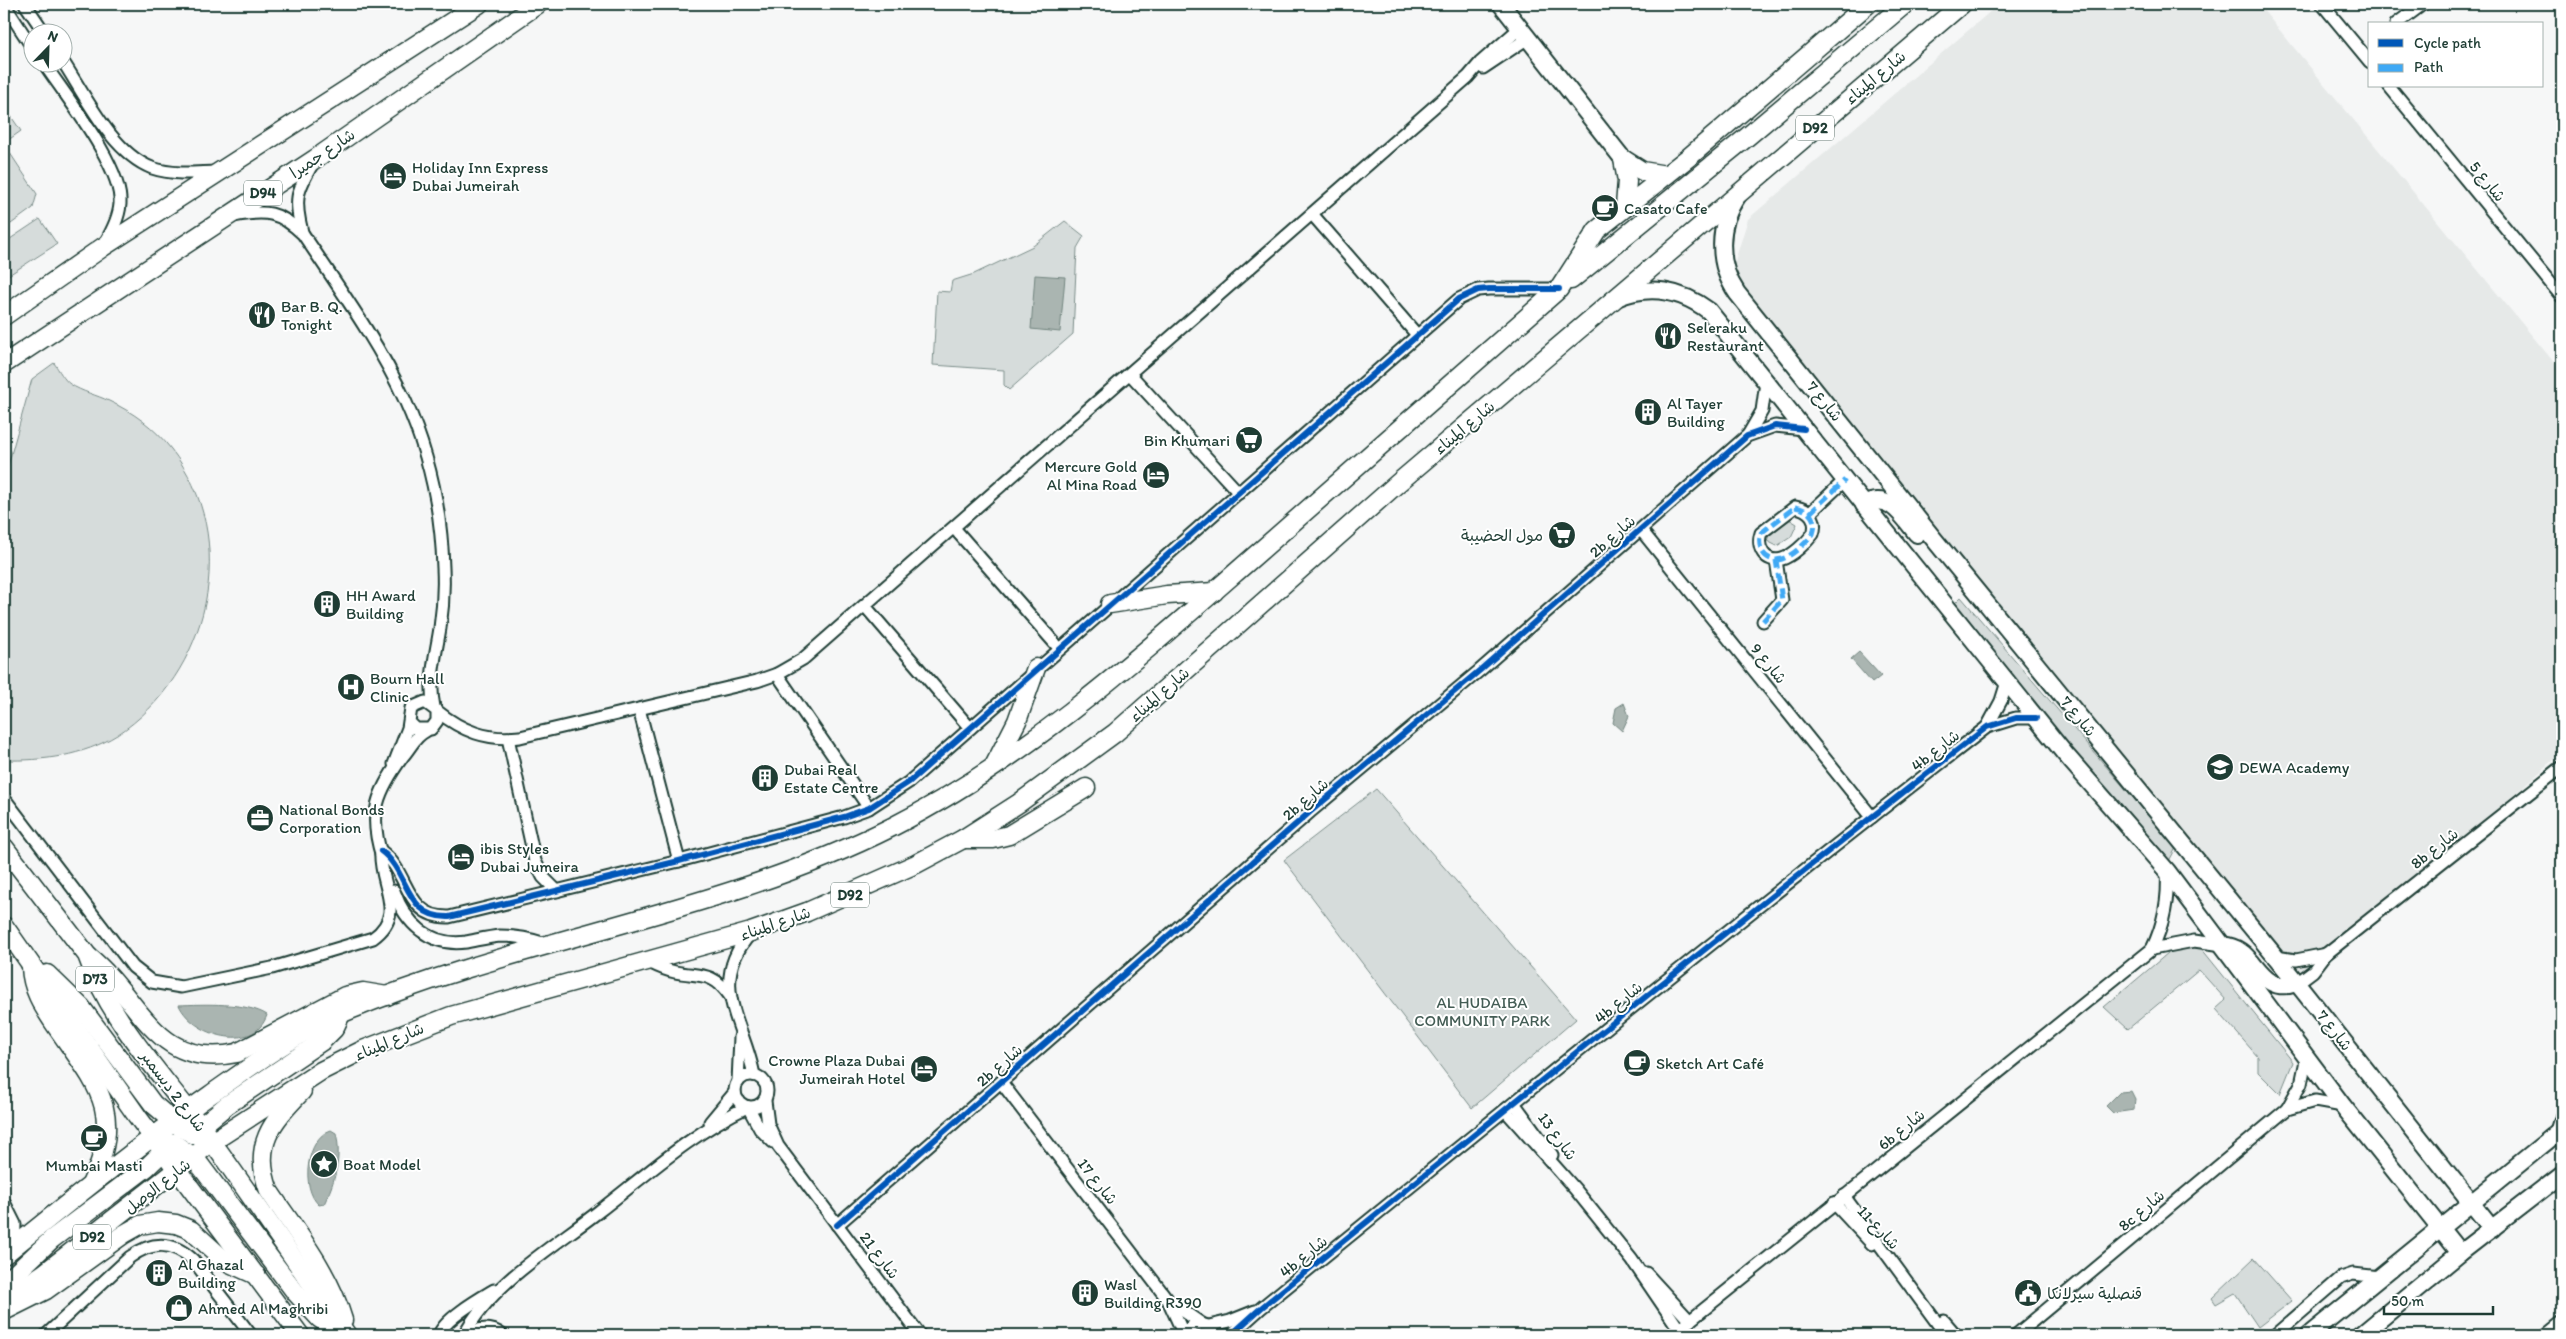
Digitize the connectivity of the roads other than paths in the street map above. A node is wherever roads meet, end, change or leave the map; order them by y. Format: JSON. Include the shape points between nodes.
{"nodes":[{"id":1,"x":4,"y":4,"type":"edge"},
{"id":2,"x":25,"y":4,"type":"edge"},
{"id":3,"x":479,"y":4,"type":"edge"},
{"id":4,"x":538,"y":4,"type":"edge"},
{"id":5,"x":1502,"y":4,"type":"edge"},
{"id":6,"x":1868,"y":4,"type":"edge"},
{"id":7,"x":1893,"y":4,"type":"edge"},
{"id":8,"x":1905,"y":4,"type":"edge"},
{"id":9,"x":1962,"y":4,"type":"edge"},
{"id":10,"x":2322,"y":4,"type":"edge"},
{"id":11,"x":2424,"y":4,"type":"edge"},
{"id":12,"x":2429,"y":4,"type":"edge"},
{"id":13,"x":37,"y":22,"type":"edge"},
{"id":14,"x":2399,"y":22,"type":"edge"},
{"id":15,"x":2410,"y":22,"type":"edge"},
{"id":16,"x":1878,"y":27,"type":"junction"},
{"id":17,"x":22,"y":32,"type":"edge"},
{"id":18,"x":1524,"y":33,"type":"junction"},
{"id":19,"x":2367,"y":57,"type":"edge"},
{"id":20,"x":50,"y":72,"type":"edge"},
{"id":21,"x":70,"y":72,"type":"edge"},
{"id":22,"x":2392,"y":88,"type":"edge"},
{"id":23,"x":315,"y":159,"type":"junction"},
{"id":24,"x":1623,"y":159,"type":"junction"},
{"id":25,"x":221,"y":171,"type":"junction"},
{"id":26,"x":1666,"y":175,"type":"junction"},
{"id":27,"x":1744,"y":188,"type":"junction"},
{"id":28,"x":1625,"y":206,"type":"junction"},
{"id":29,"x":1312,"y":214,"type":"junction"},
{"id":30,"x":227,"y":217,"type":"junction"},
{"id":31,"x":303,"y":234,"type":"junction"},
{"id":32,"x":103,"y":247,"type":"junction"},
{"id":33,"x":1559,"y":289,"type":"junction"},
{"id":34,"x":2562,"y":297,"type":"edge"},
{"id":35,"x":1614,"y":299,"type":"junction"},
{"id":36,"x":4,"y":316,"type":"edge"},
{"id":37,"x":1418,"y":336,"type":"junction"},
{"id":38,"x":4,"y":364,"type":"edge"},
{"id":39,"x":1130,"y":374,"type":"junction"},
{"id":40,"x":1766,"y":382,"type":"junction"},
{"id":41,"x":1804,"y":429,"type":"junction"},
{"id":42,"x":1747,"y":436,"type":"junction"},
{"id":43,"x":1845,"y":480,"type":"junction"},
{"id":44,"x":1239,"y":493,"type":"junction"},
{"id":45,"x":1864,"y":505,"type":"junction"},
{"id":46,"x":1810,"y":513,"type":"junction"},
{"id":47,"x":954,"y":528,"type":"junction"},
{"id":48,"x":1641,"y":530,"type":"junction"},
{"id":49,"x":1940,"y":547,"type":"junction"},
{"id":50,"x":1776,"y":560,"type":"junction"},
{"id":51,"x":1214,"y":592,"type":"junction"},
{"id":52,"x":1110,"y":604,"type":"junction"},
{"id":53,"x":865,"y":606,"type":"junction"},
{"id":54,"x":1763,"y":621,"type":"dead end"},
{"id":55,"x":1060,"y":648,"type":"junction"},
{"id":56,"x":1036,"y":668,"type":"junction"},
{"id":57,"x":431,"y":673,"type":"junction"},
{"id":58,"x":777,"y":674,"type":"junction"},
{"id":59,"x":2007,"y":682,"type":"junction"},
{"id":60,"x":411,"y":708,"type":"junction"},
{"id":61,"x":435,"y":709,"type":"junction"},
{"id":62,"x":639,"y":709,"type":"junction"},
{"id":63,"x":2036,"y":718,"type":"junction"},
{"id":64,"x":409,"y":722,"type":"junction"},
{"id":65,"x":1988,"y":727,"type":"junction"},
{"id":66,"x":970,"y":728,"type":"junction"},
{"id":67,"x":428,"y":730,"type":"junction"},
{"id":68,"x":464,"y":730,"type":"junction"},
{"id":69,"x":508,"y":738,"type":"junction"},
{"id":70,"x":2562,"y":767,"type":"edge"},
{"id":71,"x":394,"y":769,"type":"junction"},
{"id":72,"x":992,"y":770,"type":"junction"},
{"id":73,"x":1086,"y":788,"type":"dead end"},
{"id":74,"x":4,"y":798,"type":"edge"},
{"id":75,"x":869,"y":808,"type":"junction"},
{"id":76,"x":1872,"y":817,"type":"junction"},
{"id":77,"x":963,"y":839,"type":"junction"},
{"id":78,"x":4,"y":847,"type":"edge"},
{"id":79,"x":381,"y":851,"type":"junction"},
{"id":80,"x":679,"y":861,"type":"junction"},
{"id":81,"x":2168,"y":871,"type":"junction"},
{"id":82,"x":557,"y":891,"type":"junction"},
{"id":83,"x":4,"y":926,"type":"edge"},
{"id":84,"x":751,"y":932,"type":"junction"},
{"id":85,"x":548,"y":944,"type":"junction"},
{"id":86,"x":2223,"y":945,"type":"junction"},
{"id":87,"x":2152,"y":949,"type":"junction"},
{"id":88,"x":2326,"y":954,"type":"junction"},
{"id":89,"x":87,"y":955,"type":"junction"},
{"id":90,"x":2276,"y":957,"type":"junction"},
{"id":91,"x":30,"y":962,"type":"junction"},
{"id":92,"x":649,"y":962,"type":"junction"},
{"id":93,"x":2297,"y":983,"type":"junction"},
{"id":94,"x":387,"y":996,"type":"junction"},
{"id":95,"x":730,"y":996,"type":"junction"},
{"id":96,"x":341,"y":1014,"type":"junction"},
{"id":97,"x":740,"y":1033,"type":"junction"},
{"id":98,"x":2307,"y":1056,"type":"junction"},
{"id":99,"x":321,"y":1072,"type":"junction"},
{"id":100,"x":754,"y":1075,"type":"junction"},
{"id":101,"x":1001,"y":1082,"type":"junction"},
{"id":102,"x":736,"y":1087,"type":"junction"},
{"id":103,"x":172,"y":1089,"type":"junction"},
{"id":104,"x":765,"y":1101,"type":"junction"},
{"id":105,"x":153,"y":1104,"type":"junction"},
{"id":106,"x":1509,"y":1106,"type":"junction"},
{"id":107,"x":2343,"y":1106,"type":"junction"},
{"id":108,"x":748,"y":1107,"type":"junction"},
{"id":109,"x":222,"y":1109,"type":"junction"},
{"id":110,"x":2287,"y":1109,"type":"junction"},
{"id":111,"x":188,"y":1110,"type":"junction"},
{"id":112,"x":2562,"y":1115,"type":"edge"},
{"id":113,"x":235,"y":1126,"type":"junction"},
{"id":114,"x":2559,"y":1131,"type":"edge"},
{"id":115,"x":698,"y":1134,"type":"junction"},
{"id":116,"x":152,"y":1137,"type":"junction"},
{"id":117,"x":182,"y":1139,"type":"junction"},
{"id":118,"x":212,"y":1142,"type":"junction"},
{"id":119,"x":778,"y":1146,"type":"junction"},
{"id":120,"x":135,"y":1150,"type":"junction"},
{"id":121,"x":147,"y":1167,"type":"junction"},
{"id":122,"x":177,"y":1171,"type":"junction"},
{"id":123,"x":2562,"y":1174,"type":"edge"},
{"id":124,"x":211,"y":1179,"type":"junction"},
{"id":125,"x":90,"y":1186,"type":"junction"},
{"id":126,"x":193,"y":1193,"type":"junction"},
{"id":127,"x":1839,"y":1199,"type":"junction"},
{"id":128,"x":4,"y":1202,"type":"edge"},
{"id":129,"x":2471,"y":1203,"type":"junction"},
{"id":130,"x":837,"y":1225,"type":"junction"},
{"id":131,"x":2440,"y":1228,"type":"junction"},
{"id":132,"x":2492,"y":1229,"type":"junction"},
{"id":133,"x":9,"y":1251,"type":"edge"},
{"id":134,"x":2460,"y":1253,"type":"junction"},
{"id":135,"x":1632,"y":1260,"type":"junction"},
{"id":136,"x":256,"y":1275,"type":"junction"},
{"id":137,"x":2380,"y":1277,"type":"junction"},
{"id":138,"x":508,"y":1282,"type":"junction"},
{"id":139,"x":4,"y":1284,"type":"edge"},
{"id":140,"x":4,"y":1300,"type":"edge"},
{"id":141,"x":1168,"y":1300,"type":"junction"},
{"id":142,"x":1922,"y":1301,"type":"junction"},
{"id":143,"x":1261,"y":1308,"type":"junction"},
{"id":144,"x":4,"y":1311,"type":"edge"},
{"id":145,"x":1690,"y":1321,"type":"junction"},
{"id":146,"x":2562,"y":1322,"type":"edge"},
{"id":147,"x":1209,"y":1329,"type":"edge"},
{"id":148,"x":1676,"y":1332,"type":"edge"},
{"id":149,"x":465,"y":1334,"type":"edge"},
{"id":150,"x":46,"y":1335,"type":"edge"},
{"id":151,"x":251,"y":1335,"type":"edge"},
{"id":152,"x":300,"y":1335,"type":"edge"},
{"id":153,"x":346,"y":1335,"type":"edge"},
{"id":154,"x":439,"y":1335,"type":"edge"},
{"id":155,"x":502,"y":1335,"type":"edge"},
{"id":156,"x":920,"y":1335,"type":"edge"},
{"id":157,"x":1184,"y":1335,"type":"edge"},
{"id":158,"x":1231,"y":1335,"type":"edge"},
{"id":159,"x":1946,"y":1335,"type":"edge"},
{"id":160,"x":1956,"y":1335,"type":"edge"},
{"id":161,"x":2016,"y":1335,"type":"edge"},
{"id":162,"x":2274,"y":1335,"type":"edge"},
{"id":163,"x":2309,"y":1335,"type":"edge"},
{"id":164,"x":2361,"y":1335,"type":"edge"},
{"id":165,"x":2546,"y":1335,"type":"edge"}],
"edges":[{"from":1,"to":17,"type":"street"},
{"from":2,"to":13,"type":"street"},
{"from":3,"to":25,"type":"main road","number":"D94"},
{"from":4,"to":23,"type":"main road","name":"شارع جميرا","number":"D94"},
{"from":5,"to":18,"type":"main road"},
{"from":6,"to":26,"type":"main road"},
{"from":7,"to":16,"type":"main road"},
{"from":8,"to":16,"type":"main road"},
{"from":9,"to":27,"type":"main road","name":"شارع الميناء","number":"D92"},
{"from":10,"to":19,"type":"street"},
{"from":11,"to":14,"type":"street"},
{"from":12,"to":15,"type":"street"},
{"from":16,"to":33,"type":"main road"},
{"from":18,"to":24,"type":"main road"},
{"from":18,"to":29,"type":"street","via":[[1468,77]]},
{"from":20,"to":32,"type":"street","via":[[115,176],[120,203],[112,232]]},
{"from":21,"to":25,"type":"street","via":[[117,142],[138,160],[167,172]]},
{"from":22,"to":34,"type":"street","name":"شارع 5"},
{"from":23,"to":30,"type":"main road","name":"شارع جميرا","number":"D94"},
{"from":23,"to":31,"type":"street","via":[[296,197]]},
{"from":24,"to":26,"type":"main road","via":[[1642,171]]},
{"from":24,"to":28,"type":"main road","via":[[1627,181]]},
{"from":25,"to":32,"type":"main road","number":"D94"},
{"from":26,"to":28,"type":"main road"},
{"from":27,"to":35,"type":"main road","name":"شارع الميناء","number":"D92"},
{"from":27,"to":49,"type":"main road","name":"شارع 7","via":[[1734,201],[1723,233],[1721,250],[1730,282]]},
{"from":28,"to":33,"type":"main road","via":[[1590,238]]},
{"from":29,"to":37,"type":"street"},
{"from":29,"to":39,"type":"street"},
{"from":30,"to":31,"type":"street","via":[[274,213],[291,222]]},
{"from":30,"to":38,"type":"main road","name":"شارع جميرا","number":"D94"},
{"from":31,"to":57,"type":"street","via":[[384,357],[410,407],[428,460],[439,514],[443,570],[440,626]]},
{"from":32,"to":36,"type":"main road","number":"D94"},
{"from":33,"to":37,"type":"street","via":[[1478,290],[1459,299]]},
{"from":33,"to":51,"type":"main road"},
{"from":35,"to":40,"type":"main road","via":[[1634,292],[1656,290],[1670,291],[1696,302],[1709,311]]},
{"from":35,"to":77,"type":"main road","name":"شارع الميناء","number":"D92","via":[[1115,733],[1052,781]]},
{"from":37,"to":44,"type":"street"},
{"from":39,"to":44,"type":"street"},
{"from":39,"to":47,"type":"street"},
{"from":40,"to":41,"type":"main road"},
{"from":40,"to":42,"type":"street","name":"2b شارع","via":[[1762,411]]},
{"from":41,"to":42,"type":"street","name":"2b شارع","via":[[1775,426]]},
{"from":41,"to":43,"type":"main road"},
{"from":42,"to":48,"type":"street","name":"2b شارع"},
{"from":43,"to":45,"type":"main road"},
{"from":43,"to":46,"type":"street"},
{"from":44,"to":52,"type":"street"},
{"from":45,"to":49,"type":"main road","via":[[1878,500],[1891,504],[1923,540]]},
{"from":45,"to":59,"type":"main road"},
{"from":46,"to":50,"type":"street","via":[[1815,523],[1813,534],[1786,558]]},
{"from":46,"to":50,"type":"street","via":[[1801,508],[1791,509],[1761,533],[1761,550]]},
{"from":47,"to":53,"type":"street"},
{"from":47,"to":55,"type":"street"},
{"from":48,"to":76,"type":"street","name":"شارع 9"},
{"from":48,"to":101,"type":"street","name":"2b شارع","via":[[1310,812]]},
{"from":49,"to":90,"type":"main road","name":"شارع 7"},
{"from":50,"to":54,"type":"street","via":[[1782,600]]},
{"from":51,"to":52,"type":"main road"},
{"from":51,"to":72,"type":"main road","via":[[1080,703]]},
{"from":52,"to":55,"type":"street"},
{"from":53,"to":58,"type":"street","via":[[809,654]]},
{"from":53,"to":66,"type":"street"},
{"from":55,"to":56,"type":"street"},
{"from":56,"to":66,"type":"street"},
{"from":56,"to":72,"type":"main road","via":[[1017,720]]},
{"from":57,"to":60,"type":"street"},
{"from":57,"to":61,"type":"street"},
{"from":58,"to":62,"type":"street","via":[[752,683]]},
{"from":58,"to":75,"type":"street"},
{"from":59,"to":63,"type":"main road"},
{"from":59,"to":65,"type":"street","name":"4b شارع"},
{"from":60,"to":61,"type":"street","via":[[425,702]]},
{"from":60,"to":64,"type":"street"},
{"from":61,"to":67,"type":"street","via":[[437,721]]},
{"from":61,"to":68,"type":"street"},
{"from":62,"to":69,"type":"street"},
{"from":62,"to":80,"type":"street"},
{"from":63,"to":65,"type":"street","name":"4b شارع","via":[[2006,720]]},
{"from":63,"to":81,"type":"main road"},
{"from":64,"to":67,"type":"street","via":[[416,729]]},
{"from":64,"to":71,"type":"street"},
{"from":65,"to":76,"type":"street","name":"4b شارع"},
{"from":66,"to":75,"type":"street","via":[[909,782]]},
{"from":67,"to":68,"type":"street"},
{"from":67,"to":71,"type":"street","via":[[415,739]]},
{"from":68,"to":69,"type":"street","via":[[486,737]]},
{"from":69,"to":82,"type":"street","via":[[535,861],[543,878]]},
{"from":70,"to":88,"type":"street","name":"8b شارع"},
{"from":71,"to":79,"type":"street","via":[[382,790],[374,815]]},
{"from":72,"to":85,"type":"main road","via":[[893,826],[799,868]]},
{"from":73,"to":77,"type":"main road","via":[[1009,835],[993,839]]},
{"from":74,"to":79,"type":"street","via":[[133,967],[152,982],[171,987],[197,985],[272,968],[373,938],[386,926],[391,910],[381,868]]},
{"from":75,"to":80,"type":"street"},
{"from":76,"to":106,"type":"street","name":"4b شارع"},
{"from":77,"to":84,"type":"main road","name":"شارع الميناء","number":"D92","via":[[862,890]]},
{"from":78,"to":89,"type":"main road","name":"شارع 2 ديسمبر","number":"D73"},
{"from":79,"to":82,"type":"street","via":[[394,865],[415,903],[434,916],[449,917]]},
{"from":79,"to":85,"type":"street","via":[[402,911],[424,933],[453,942],[511,936]]},
{"from":80,"to":82,"type":"street"},
{"from":81,"to":86,"type":"main road"},
{"from":81,"to":87,"type":"street","name":"6b شارع","via":[[2164,919]]},
{"from":83,"to":91,"type":"main road","name":"شارع 2 ديسمبر","number":"D73"},
{"from":84,"to":92,"type":"main road","name":"شارع الميناء","number":"D92"},
{"from":84,"to":95,"type":"street","via":[[732,963]]},
{"from":85,"to":94,"type":"main road"},
{"from":86,"to":87,"type":"street","name":"6b شارع","via":[[2194,942]]},
{"from":86,"to":93,"type":"main road","via":[[2241,952],[2268,981],[2280,986]]},
{"from":86,"to":98,"type":"main road"},
{"from":87,"to":127,"type":"street","name":"6b شارع"},
{"from":88,"to":90,"type":"street","name":"8b شارع","via":[[2301,960]]},
{"from":88,"to":93,"type":"street","name":"8b شارع"},
{"from":89,"to":94,"type":"main road","via":[[119,986],[156,1034],[199,1055],[219,1057],[237,1053],[345,996],[363,992]]},
{"from":89,"to":103,"type":"main road","name":"شارع 2 ديسمبر","number":"D73","via":[[114,1012]]},
{"from":90,"to":93,"type":"main road","name":"شارع 7"},
{"from":91,"to":105,"type":"main road","via":[[60,984],[81,1007]]},
{"from":91,"to":116,"type":"main road","name":"شارع 2 ديسمبر","number":"D73"},
{"from":91,"to":125,"type":"main road","via":[[36,994],[93,1080],[105,1105],[108,1119],[106,1144]]},
{"from":92,"to":95,"type":"street","via":[[675,972],[704,975],[719,983]]},
{"from":92,"to":99,"type":"main road","name":"شارع الميناء","number":"D92","via":[[450,1016],[363,1050]]},
{"from":93,"to":129,"type":"main road","name":"شارع 7"},
{"from":94,"to":96,"type":"main road"},
{"from":95,"to":97,"type":"street"},
{"from":96,"to":109,"type":"main road","via":[[334,1029],[322,1041]]},
{"from":96,"to":111,"type":"main road","via":[[281,1047]]},
{"from":97,"to":100,"type":"street"},
{"from":97,"to":102,"type":"street"},
{"from":98,"to":107,"type":"main road"},
{"from":98,"to":110,"type":"street","name":"8c شارع","via":[[2301,1084]]},
{"from":99,"to":113,"type":"main road","name":"شارع الميناء","number":"D92"},
{"from":99,"to":153,"type":"main road","via":[[274,1121],[267,1134],[262,1163],[269,1191],[329,1282]]},
{"from":100,"to":102,"type":"street","via":[[743,1077]]},
{"from":100,"to":104,"type":"street","via":[[765,1082],[768,1092]]},
{"from":101,"to":130,"type":"street","name":"2b شارع"},
{"from":101,"to":141,"type":"street","name":"شارع 17"},
{"from":102,"to":108,"type":"street","via":[[739,1101]]},
{"from":102,"to":115,"type":"street"},
{"from":103,"to":105,"type":"main road","via":[[176,1100],[171,1108]]},
{"from":103,"to":111,"type":"main road","name":"شارع 2 ديسمبر","number":"D73"},
{"from":104,"to":108,"type":"street"},
{"from":104,"to":119,"type":"street","name":"شارع 21","via":[[768,1124]]},
{"from":105,"to":117,"type":"main road"},
{"from":106,"to":135,"type":"street","name":"شارع 13"},
{"from":106,"to":143,"type":"street","name":"4b شارع"},
{"from":107,"to":110,"type":"street","name":"8c شارع","via":[[2315,1101]]},
{"from":107,"to":131,"type":"main road"},
{"from":108,"to":115,"type":"street"},
{"from":108,"to":119,"type":"street","name":"شارع 21","via":[[760,1129]]},
{"from":109,"to":113,"type":"main road","via":[[214,1119],[215,1126],[222,1130]]},
{"from":109,"to":117,"type":"main road"},
{"from":110,"to":161,"type":"street","name":"8c شارع"},
{"from":111,"to":117,"type":"main road","name":"شارع 2 ديسمبر","number":"D73"},
{"from":112,"to":114,"type":"street"},
{"from":113,"to":118,"type":"main road","name":"شارع الميناء","number":"D92"},
{"from":114,"to":129,"type":"main road"},
{"from":115,"to":138,"type":"street"},
{"from":116,"to":117,"type":"main road","name":"شارع 2 ديسمبر","number":"D73"},
{"from":116,"to":117,"type":"main road","name":"شارع الوصل","number":"D92"},
{"from":116,"to":120,"type":"main road","name":"شارع الوصل","number":"D92"},
{"from":117,"to":118,"type":"main road","name":"شارع الوصل","number":"D92"},
{"from":117,"to":118,"type":"main road","name":"شارع 2 ديسمبر","number":"D73"},
{"from":117,"to":121,"type":"main road"},
{"from":117,"to":122,"type":"main road","name":"شارع الوصل","number":"D92"},
{"from":117,"to":124,"type":"main road"},
{"from":118,"to":153,"type":"main road","name":"شارع 2 ديسمبر","number":"D73"},
{"from":119,"to":130,"type":"street","name":"شارع 21"},
{"from":120,"to":121,"type":"main road","via":[[144,1148],[152,1153]]},
{"from":120,"to":125,"type":"main road","name":"شارع الوصل","number":"D92"},
{"from":121,"to":139,"type":"main road","via":[[52,1238]]},
{"from":122,"to":126,"type":"main road"},
{"from":122,"to":140,"type":"main road","name":"شارع الوصل","number":"D92"},
{"from":123,"to":132,"type":"main road"},
{"from":124,"to":126,"type":"main road","via":[[203,1172],[193,1172],[188,1181]]},
{"from":124,"to":153,"type":"main road","via":[[307,1306]]},
{"from":125,"to":133,"type":"main road","name":"شارع الوصل","number":"D92"},
{"from":126,"to":136,"type":"main road"},
{"from":127,"to":142,"type":"street","name":"شارع 11"},
{"from":127,"to":145,"type":"street","name":"6b شارع"},
{"from":128,"to":133,"type":"street","via":[[14,1224]]},
{"from":129,"to":131,"type":"main road"},
{"from":129,"to":132,"type":"main road","name":"شارع 7"},
{"from":130,"to":156,"type":"street","name":"شارع 21"},
{"from":131,"to":134,"type":"main road"},
{"from":131,"to":137,"type":"main road"},
{"from":132,"to":134,"type":"main road"},
{"from":134,"to":164,"type":"main road"},
{"from":135,"to":145,"type":"street","name":"شارع 13"},
{"from":135,"to":148,"type":"street","name":"شارع 13"},
{"from":136,"to":144,"type":"main road","via":[[225,1261],[192,1230],[158,1222],[140,1225],[124,1234],[46,1290]]},
{"from":136,"to":152,"type":"main road"},
{"from":137,"to":162,"type":"street","via":[[2353,1274],[2341,1278]]},
{"from":137,"to":163,"type":"main road"},
{"from":138,"to":149,"type":"street","via":[[478,1313]]},
{"from":138,"to":154,"type":"street","via":[[469,1306]]},
{"from":141,"to":147,"type":"street","name":"شارع 17"},
{"from":141,"to":157,"type":"street","name":"شارع 17"},
{"from":142,"to":159,"type":"street","name":"شارع 11"},
{"from":142,"to":160,"type":"street","name":"شارع 11"},
{"from":143,"to":147,"type":"street","name":"4b شارع"},
{"from":143,"to":158,"type":"street","name":"4b شارع"},
{"from":145,"to":148,"type":"street","name":"6b شارع"},
{"from":146,"to":165,"type":"street"},
{"from":147,"to":157,"type":"street","via":[[1191,1327]]},
{"from":149,"to":155,"type":"street","via":[[485,1328]]},
{"from":150,"to":151,"type":"street","via":[[130,1257],[142,1248],[158,1244],[173,1246],[193,1260]]}]}
